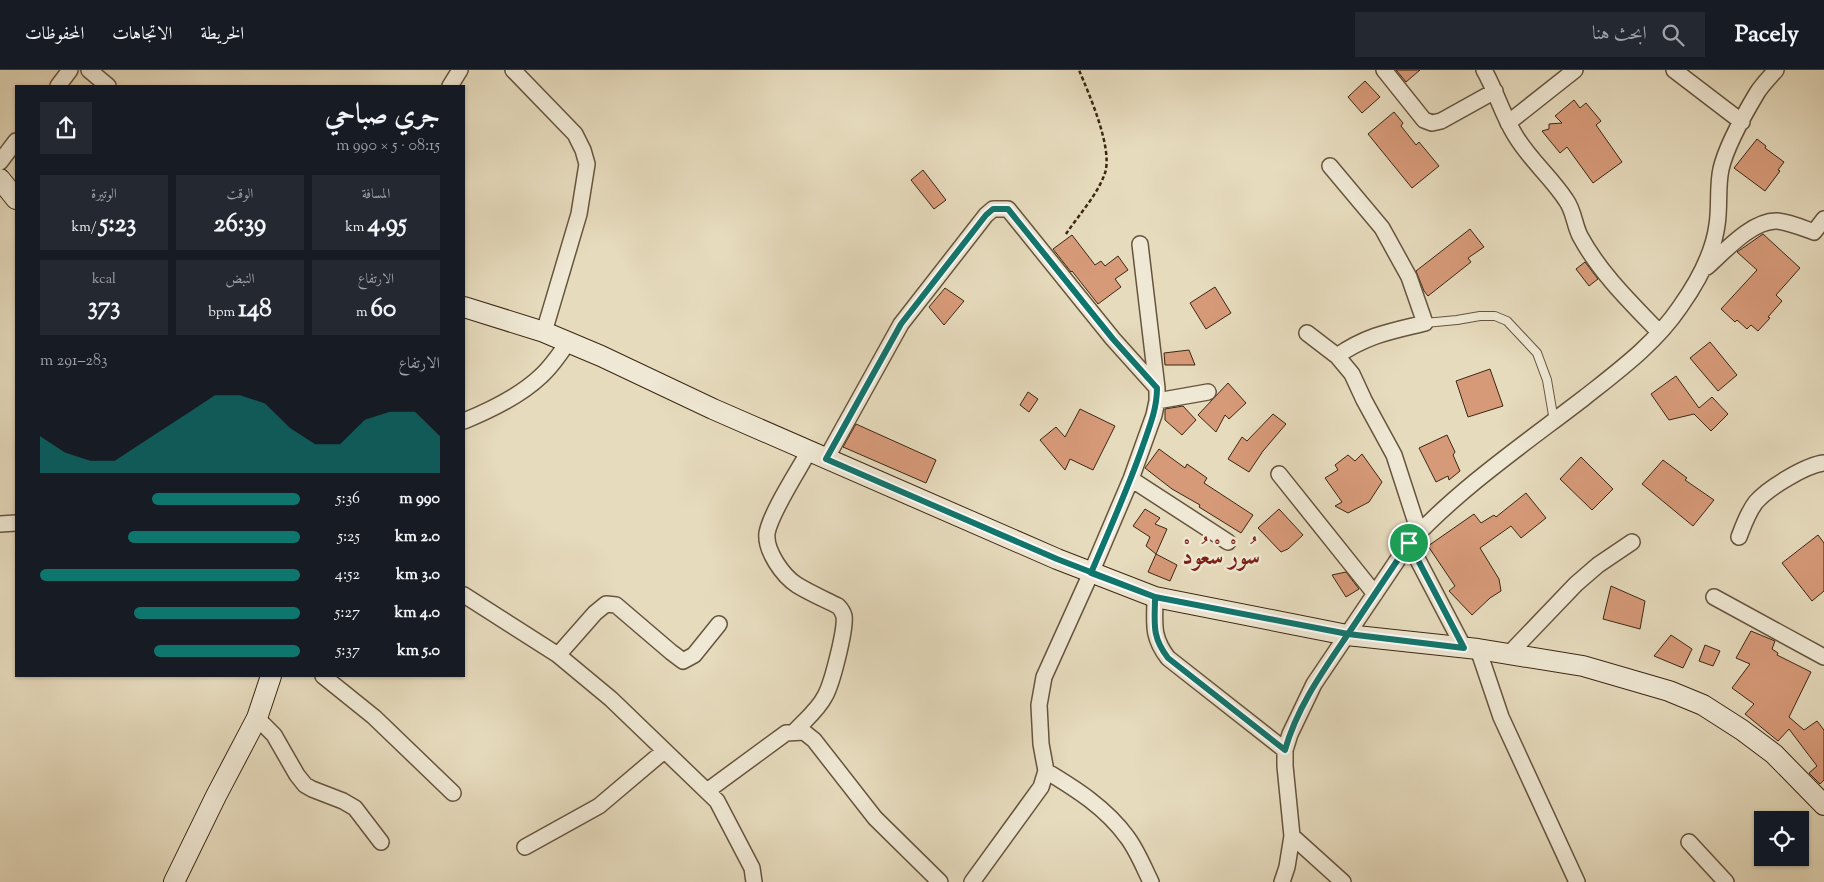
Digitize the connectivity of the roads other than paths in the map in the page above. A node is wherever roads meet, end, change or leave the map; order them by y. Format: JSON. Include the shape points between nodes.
{"nodes":[{"id":1,"x":70,"y":70,"type":"edge"},
{"id":2,"x":90,"y":70,"type":"edge"},
{"id":3,"x":460,"y":70,"type":"edge"},
{"id":4,"x":513,"y":70,"type":"edge"},
{"id":5,"x":1384,"y":70,"type":"edge"},
{"id":6,"x":1484,"y":70,"type":"edge"},
{"id":7,"x":1575,"y":70,"type":"edge"},
{"id":8,"x":1674,"y":70,"type":"edge"},
{"id":9,"x":1776,"y":70,"type":"edge"},
{"id":10,"x":59,"y":85,"type":"edge"},
{"id":11,"x":107,"y":85,"type":"edge"},
{"id":12,"x":451,"y":85,"type":"edge"},
{"id":13,"x":1494,"y":90,"type":"junction"},
{"id":14,"x":1742,"y":122,"type":"junction"},
{"id":15,"x":1508,"y":123,"type":"junction"},
{"id":16,"x":15,"y":142,"type":"edge"},
{"id":17,"x":0,"y":162,"type":"edge"},
{"id":18,"x":1330,"y":166,"type":"dead end"},
{"id":19,"x":0,"y":179,"type":"edge"},
{"id":20,"x":15,"y":198,"type":"edge"},
{"id":21,"x":1824,"y":219,"type":"edge"},
{"id":22,"x":1819,"y":234,"type":"edge"},
{"id":23,"x":1140,"y":244,"type":"dead end"},
{"id":24,"x":1702,"y":272,"type":"junction"},
{"id":25,"x":465,"y":307,"type":"edge"},
{"id":26,"x":1426,"y":322,"type":"junction"},
{"id":27,"x":544,"y":332,"type":"junction"},
{"id":28,"x":1659,"y":332,"type":"junction"},
{"id":29,"x":1307,"y":333,"type":"dead end"},
{"id":30,"x":568,"y":342,"type":"junction"},
{"id":31,"x":1337,"y":356,"type":"junction"},
{"id":32,"x":1208,"y":392,"type":"dead end"},
{"id":33,"x":1157,"y":394,"type":"junction"},
{"id":34,"x":465,"y":421,"type":"edge"},
{"id":35,"x":1554,"y":421,"type":"junction"},
{"id":36,"x":818,"y":455,"type":"junction"},
{"id":37,"x":1824,"y":463,"type":"edge"},
{"id":38,"x":1279,"y":474,"type":"dead end"},
{"id":39,"x":1131,"y":479,"type":"junction"},
{"id":40,"x":15,"y":523,"type":"edge"},
{"id":41,"x":0,"y":524,"type":"edge"},
{"id":42,"x":1739,"y":537,"type":"dead end"},
{"id":43,"x":1414,"y":538,"type":"junction"},
{"id":44,"x":1228,"y":542,"type":"dead end"},
{"id":45,"x":1632,"y":542,"type":"dead end"},
{"id":46,"x":1091,"y":573,"type":"junction"},
{"id":47,"x":1375,"y":594,"type":"junction"},
{"id":48,"x":465,"y":596,"type":"edge"},
{"id":49,"x":1155,"y":597,"type":"junction"},
{"id":50,"x":1714,"y":597,"type":"dead end"},
{"id":51,"x":719,"y":624,"type":"dead end"},
{"id":52,"x":1348,"y":634,"type":"junction"},
{"id":53,"x":1471,"y":649,"type":"junction"},
{"id":54,"x":558,"y":655,"type":"junction"},
{"id":55,"x":1508,"y":655,"type":"junction"},
{"id":56,"x":1824,"y":657,"type":"edge"},
{"id":57,"x":271,"y":677,"type":"edge"},
{"id":58,"x":324,"y":677,"type":"edge"},
{"id":59,"x":257,"y":718,"type":"junction"},
{"id":60,"x":794,"y":732,"type":"junction"},
{"id":61,"x":1285,"y":750,"type":"junction"},
{"id":62,"x":664,"y":751,"type":"junction"},
{"id":63,"x":1046,"y":771,"type":"junction"},
{"id":64,"x":707,"y":791,"type":"junction"},
{"id":65,"x":453,"y":793,"type":"dead end"},
{"id":66,"x":1824,"y":805,"type":"edge"},
{"id":67,"x":1292,"y":836,"type":"junction"},
{"id":68,"x":381,"y":842,"type":"dead end"},
{"id":69,"x":1689,"y":842,"type":"dead end"},
{"id":70,"x":525,"y":847,"type":"dead end"},
{"id":71,"x":174,"y":882,"type":"edge"},
{"id":72,"x":754,"y":882,"type":"edge"},
{"id":73,"x":940,"y":882,"type":"edge"},
{"id":74,"x":972,"y":882,"type":"edge"},
{"id":75,"x":1151,"y":882,"type":"edge"},
{"id":76,"x":1282,"y":882,"type":"edge"},
{"id":77,"x":1343,"y":882,"type":"edge"},
{"id":78,"x":1577,"y":882,"type":"edge"},
{"id":79,"x":1726,"y":882,"type":"edge"}],
"edges":[{"from":1,"to":10,"type":"street"},
{"from":2,"to":11,"type":"street"},
{"from":3,"to":12,"type":"street"},
{"from":4,"to":27,"type":"street","via":[[574,134],[587,164],[579,214]]},
{"from":5,"to":13,"type":"street","via":[[1424,120],[1432,123]]},
{"from":6,"to":13,"type":"street"},
{"from":7,"to":15,"type":"street"},
{"from":8,"to":14,"type":"street"},
{"from":9,"to":14,"type":"street","via":[[1757,92]]},
{"from":13,"to":15,"type":"street"},
{"from":14,"to":24,"type":"street","via":[[1721,169],[1717,225],[1712,250]]},
{"from":15,"to":28,"type":"street","via":[[1527,154],[1567,201],[1580,235],[1598,263]]},
{"from":16,"to":17,"type":"street"},
{"from":18,"to":26,"type":"street","via":[[1382,228],[1409,277]]},
{"from":19,"to":20,"type":"street"},
{"from":21,"to":22,"type":"street"},
{"from":22,"to":24,"type":"street","via":[[1777,221],[1766,222],[1754,227]]},
{"from":23,"to":33,"type":"street"},
{"from":24,"to":28,"type":"street","via":[[1680,308]]},
{"from":25,"to":27,"type":"street"},
{"from":26,"to":31,"type":"street","via":[[1368,338]]},
{"from":26,"to":35,"type":"lane","via":[[1480,316],[1495,316],[1507,321],[1537,353],[1547,380]]},
{"from":27,"to":30,"type":"street"},
{"from":28,"to":35,"type":"street","via":[[1619,370]]},
{"from":29,"to":31,"type":"street"},
{"from":30,"to":34,"type":"street","via":[[541,376],[522,391]]},
{"from":30,"to":36,"type":"street"},
{"from":31,"to":43,"type":"street","via":[[1352,374],[1394,455]]},
{"from":32,"to":33,"type":"street"},
{"from":33,"to":36,"type":"street","via":[[1008,209],[993,209],[901,324]]},
{"from":33,"to":39,"type":"street","via":[[1154,415]]},
{"from":35,"to":43,"type":"street","via":[[1427,522]]},
{"from":36,"to":46,"type":"street"},
{"from":36,"to":60,"type":"street","via":[[775,514],[767,534],[776,562],[785,574],[796,584],[838,606],[844,618],[827,694]]},
{"from":37,"to":42,"type":"street","via":[[1798,472],[1758,500]]},
{"from":38,"to":47,"type":"street"},
{"from":39,"to":44,"type":"street"},
{"from":39,"to":46,"type":"street"},
{"from":40,"to":41,"type":"street"},
{"from":43,"to":47,"type":"street"},
{"from":43,"to":53,"type":"street"},
{"from":45,"to":55,"type":"street","via":[[1576,584]]},
{"from":46,"to":49,"type":"street"},
{"from":46,"to":63,"type":"street","via":[[1040,692],[1041,744]]},
{"from":47,"to":52,"type":"street"},
{"from":48,"to":54,"type":"street"},
{"from":49,"to":52,"type":"street"},
{"from":49,"to":61,"type":"street","via":[[1154,634],[1168,658]]},
{"from":50,"to":56,"type":"street"},
{"from":51,"to":54,"type":"street","via":[[694,654],[683,661],[616,605],[606,604]]},
{"from":52,"to":53,"type":"street"},
{"from":52,"to":61,"type":"street","via":[[1314,684]]},
{"from":53,"to":55,"type":"street"},
{"from":53,"to":78,"type":"street"},
{"from":54,"to":62,"type":"street","via":[[611,699]]},
{"from":55,"to":66,"type":"street","via":[[1583,666],[1669,691],[1703,705],[1774,754]]},
{"from":57,"to":59,"type":"street"},
{"from":58,"to":65,"type":"street","via":[[374,717]]},
{"from":59,"to":68,"type":"street","via":[[274,735],[305,785],[355,808]]},
{"from":59,"to":71,"type":"street"},
{"from":60,"to":64,"type":"street","via":[[786,733]]},
{"from":60,"to":73,"type":"street","via":[[804,732],[814,740],[875,818]]},
{"from":61,"to":67,"type":"street"},
{"from":62,"to":64,"type":"street"},
{"from":62,"to":70,"type":"street","via":[[599,806]]},
{"from":63,"to":74,"type":"street","via":[[1041,787]]},
{"from":63,"to":75,"type":"street","via":[[1076,788],[1098,806],[1128,838]]},
{"from":64,"to":72,"type":"street","via":[[717,801],[752,868]]},
{"from":67,"to":76,"type":"street"},
{"from":67,"to":77,"type":"street"},
{"from":69,"to":79,"type":"street"}]}
